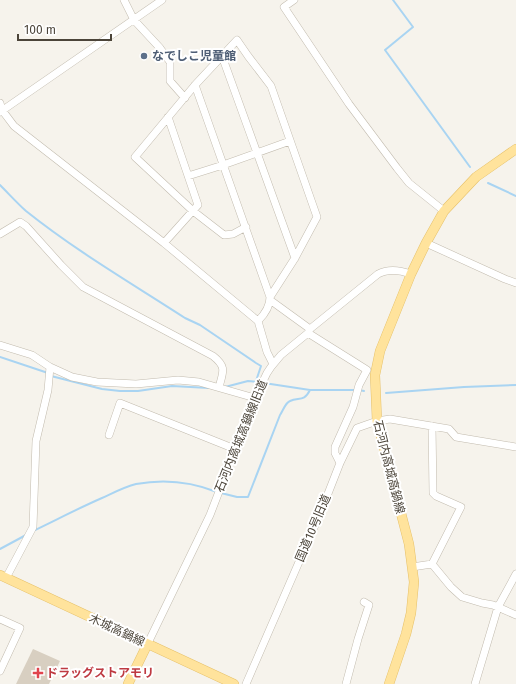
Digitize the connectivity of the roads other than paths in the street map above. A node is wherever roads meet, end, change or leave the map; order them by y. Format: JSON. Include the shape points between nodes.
{"nodes":[{"id":1,"x":124,"y":0,"type":"edge"},
{"id":2,"x":162,"y":0,"type":"edge"},
{"id":3,"x":294,"y":0,"type":"edge"},
{"id":4,"x":283,"y":4,"type":"edge"},
{"id":5,"x":134,"y":20,"type":"junction"},
{"id":6,"x":222,"y":56,"type":"junction"},
{"id":7,"x":195,"y":85,"type":"junction"},
{"id":8,"x":185,"y":98,"type":"junction"},
{"id":9,"x":1,"y":108,"type":"edge"},
{"id":10,"x":168,"y":117,"type":"junction"},
{"id":11,"x":290,"y":141,"type":"junction"},
{"id":12,"x":516,"y":149,"type":"edge"},
{"id":13,"x":257,"y":153,"type":"junction"},
{"id":14,"x":223,"y":165,"type":"junction"},
{"id":15,"x":188,"y":176,"type":"junction"},
{"id":16,"x":444,"y":210,"type":"junction"},
{"id":17,"x":193,"y":211,"type":"junction"},
{"id":18,"x":246,"y":228,"type":"junction"},
{"id":19,"x":0,"y":234,"type":"edge"},
{"id":20,"x":164,"y":243,"type":"junction"},
{"id":21,"x":426,"y":243,"type":"junction"},
{"id":22,"x":295,"y":258,"type":"junction"},
{"id":23,"x":411,"y":274,"type":"junction"},
{"id":24,"x":516,"y":283,"type":"edge"},
{"id":25,"x":270,"y":298,"type":"junction"},
{"id":26,"x":258,"y":321,"type":"junction"},
{"id":27,"x":309,"y":331,"type":"junction"},
{"id":28,"x":0,"y":345,"type":"edge"},
{"id":29,"x":273,"y":364,"type":"junction"},
{"id":30,"x":50,"y":367,"type":"junction"},
{"id":31,"x":219,"y":387,"type":"junction"},
{"id":32,"x":255,"y":398,"type":"junction"},
{"id":33,"x":377,"y":421,"type":"junction"},
{"id":34,"x":432,"y":426,"type":"junction"},
{"id":35,"x":109,"y":435,"type":"dead end"},
{"id":36,"x":516,"y":447,"type":"edge"},
{"id":37,"x":235,"y":449,"type":"junction"},
{"id":38,"x":340,"y":463,"type":"junction"},
{"id":39,"x":432,"y":564,"type":"junction"},
{"id":40,"x":412,"y":567,"type":"junction"},
{"id":41,"x":516,"y":574,"type":"edge"},
{"id":42,"x":3,"y":576,"type":"edge"},
{"id":43,"x":364,"y":602,"type":"dead end"},
{"id":44,"x":498,"y":607,"type":"junction"},
{"id":45,"x":516,"y":615,"type":"edge"},
{"id":46,"x":0,"y":619,"type":"edge"},
{"id":47,"x":148,"y":645,"type":"junction"},
{"id":48,"x":0,"y":668,"type":"edge"},
{"id":49,"x":128,"y":684,"type":"edge"},
{"id":50,"x":234,"y":684,"type":"edge"},
{"id":51,"x":246,"y":684,"type":"edge"},
{"id":52,"x":346,"y":684,"type":"edge"},
{"id":53,"x":389,"y":684,"type":"edge"},
{"id":54,"x":475,"y":684,"type":"edge"}],
"edges":[{"from":1,"to":5,"type":"street"},
{"from":2,"to":5,"type":"street"},
{"from":3,"to":4,"type":"street"},
{"from":4,"to":16,"type":"street","via":[[349,104],[397,168],[409,183]]},
{"from":5,"to":8,"type":"street","via":[[170,62],[170,81]]},
{"from":5,"to":9,"type":"street"},
{"from":6,"to":7,"type":"street"},
{"from":6,"to":11,"type":"street","via":[[237,40],[271,86]]},
{"from":6,"to":13,"type":"street"},
{"from":7,"to":8,"type":"street"},
{"from":7,"to":14,"type":"street"},
{"from":8,"to":10,"type":"street"},
{"from":9,"to":20,"type":"street","via":[[14,126]]},
{"from":10,"to":15,"type":"street"},
{"from":10,"to":17,"type":"street","via":[[135,157]]},
{"from":11,"to":13,"type":"street"},
{"from":11,"to":22,"type":"street","via":[[317,217]]},
{"from":12,"to":16,"type":"main road","name":"石河内高城高鍋線","via":[[476,177]]},
{"from":13,"to":14,"type":"street"},
{"from":13,"to":22,"type":"street"},
{"from":14,"to":15,"type":"street"},
{"from":14,"to":18,"type":"street"},
{"from":15,"to":17,"type":"street","via":[[198,205]]},
{"from":16,"to":21,"type":"main road","name":"石河内高城高鍋線"},
{"from":17,"to":18,"type":"street","via":[[224,235]]},
{"from":17,"to":20,"type":"street"},
{"from":18,"to":25,"type":"street"},
{"from":19,"to":31,"type":"street","via":[[20,222],[83,287],[213,356],[224,369]]},
{"from":20,"to":26,"type":"street"},
{"from":21,"to":23,"type":"main road","name":"石河内高城高鍋線"},
{"from":21,"to":24,"type":"street"},
{"from":22,"to":25,"type":"street"},
{"from":23,"to":27,"type":"street","name":"石河内高城高鍋線旧道","via":[[399,270],[378,274]]},
{"from":23,"to":33,"type":"main road","name":"石河内高城高鍋線","via":[[380,351],[375,375]]},
{"from":25,"to":26,"type":"street","via":[[270,304]]},
{"from":25,"to":27,"type":"street"},
{"from":26,"to":29,"type":"street"},
{"from":27,"to":29,"type":"street","name":"石河内高城高鍋線旧道"},
{"from":27,"to":38,"type":"street","via":[[366,370],[335,447]]},
{"from":28,"to":30,"type":"street","via":[[32,355]]},
{"from":29,"to":32,"type":"street","name":"石河内高城高鍋線旧道"},
{"from":30,"to":31,"type":"street","via":[[72,377],[97,382],[136,384],[178,380]]},
{"from":30,"to":42,"type":"street","via":[[48,390],[36,441],[33,527]]},
{"from":31,"to":32,"type":"street"},
{"from":32,"to":37,"type":"street","name":"石河内高城高鍋線旧道"},
{"from":33,"to":34,"type":"street","name":"国道10号旧道","via":[[390,419]]},
{"from":33,"to":38,"type":"street","name":"国道10号旧道","via":[[357,428]]},
{"from":33,"to":40,"type":"main road","name":"石河内高城高鍋線","via":[[409,544]]},
{"from":34,"to":36,"type":"street","name":"国道10号旧道","via":[[449,429],[456,437]]},
{"from":34,"to":39,"type":"street","via":[[433,493],[461,507]]},
{"from":35,"to":37,"type":"street","via":[[120,403]]},
{"from":37,"to":47,"type":"street","name":"石河内高城高鍋線旧道","via":[[210,514]]},
{"from":38,"to":51,"type":"street","name":"国道10号旧道"},
{"from":39,"to":40,"type":"street"},
{"from":39,"to":44,"type":"street","via":[[462,597]]},
{"from":40,"to":53,"type":"main road","name":"石河内高城高鍋線","via":[[414,582],[411,613]]},
{"from":41,"to":44,"type":"street"},
{"from":42,"to":47,"type":"main road","name":"木城高鍋線"},
{"from":43,"to":52,"type":"street","via":[[369,605]]},
{"from":44,"to":45,"type":"street"},
{"from":44,"to":54,"type":"street"},
{"from":46,"to":48,"type":"street","via":[[20,628]]},
{"from":47,"to":49,"type":"main road"},
{"from":47,"to":50,"type":"main road","name":"木城高鍋線"}]}
